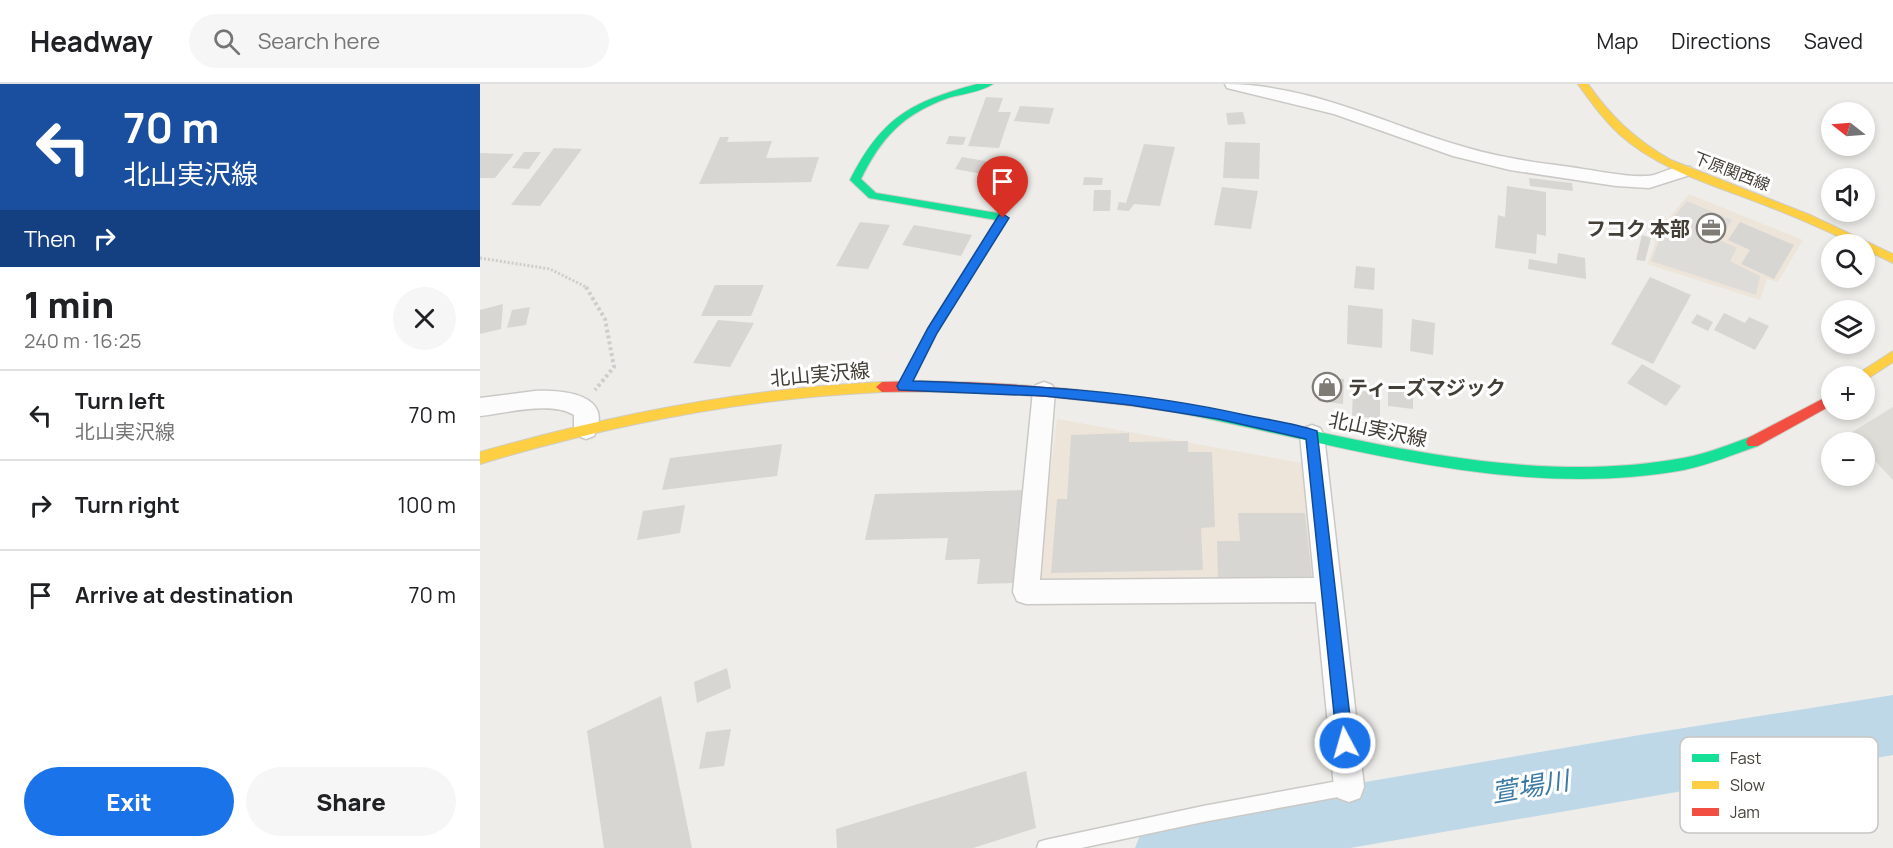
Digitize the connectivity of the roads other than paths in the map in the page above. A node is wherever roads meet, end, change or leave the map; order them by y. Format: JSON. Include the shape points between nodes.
{"nodes":[{"id":1,"x":988,"y":84,"type":"edge"},
{"id":2,"x":1233,"y":84,"type":"edge"},
{"id":3,"x":1582,"y":84,"type":"edge"},
{"id":4,"x":1684,"y":171,"type":"junction"},
{"id":5,"x":1893,"y":259,"type":"edge"},
{"id":6,"x":1893,"y":356,"type":"edge"},
{"id":7,"x":1875,"y":368,"type":"edge"},
{"id":8,"x":904,"y":386,"type":"junction"},
{"id":9,"x":1044,"y":391,"type":"junction"},
{"id":10,"x":480,"y":406,"type":"edge"},
{"id":11,"x":1821,"y":406,"type":"edge"},
{"id":12,"x":584,"y":418,"type":"junction"},
{"id":13,"x":1312,"y":435,"type":"junction"},
{"id":14,"x":480,"y":458,"type":"edge"},
{"id":15,"x":1329,"y":590,"type":"junction"},
{"id":16,"x":1349,"y":787,"type":"joint"},
{"id":17,"x":1045,"y":848,"type":"edge"}],
"edges":[{"from":1,"to":8,"type":"street","via":[[952,93],[911,111],[882,132],[855,180],[873,196],[1003,218],[932,331]]},
{"from":2,"to":4,"type":"street","via":[[1340,110],[1459,152],[1510,164],[1649,182]]},
{"from":3,"to":4,"type":"street","name":"下原関西線","via":[[1605,119],[1634,144]]},
{"from":4,"to":5,"type":"street","name":"下原関西線","via":[[1776,205]]},
{"from":6,"to":7,"type":"street"},
{"from":8,"to":9,"type":"street","name":"北山実沢線"},
{"from":8,"to":12,"type":"street","name":"北山実沢線","via":[[813,391]]},
{"from":9,"to":13,"type":"street","name":"北山実沢線","via":[[1218,414]]},
{"from":9,"to":15,"type":"street","via":[[1026,592]]},
{"from":10,"to":12,"type":"street","via":[[555,399],[570,401]]},
{"from":11,"to":13,"type":"street","name":"北山実沢線","via":[[1784,429],[1748,444],[1702,460],[1644,470],[1549,474],[1504,471],[1448,464]]},
{"from":12,"to":14,"type":"street","name":"北山実沢線"},
{"from":13,"to":15,"type":"street"},
{"from":15,"to":16,"type":"street"},
{"from":16,"to":17,"type":"lane"}]}
